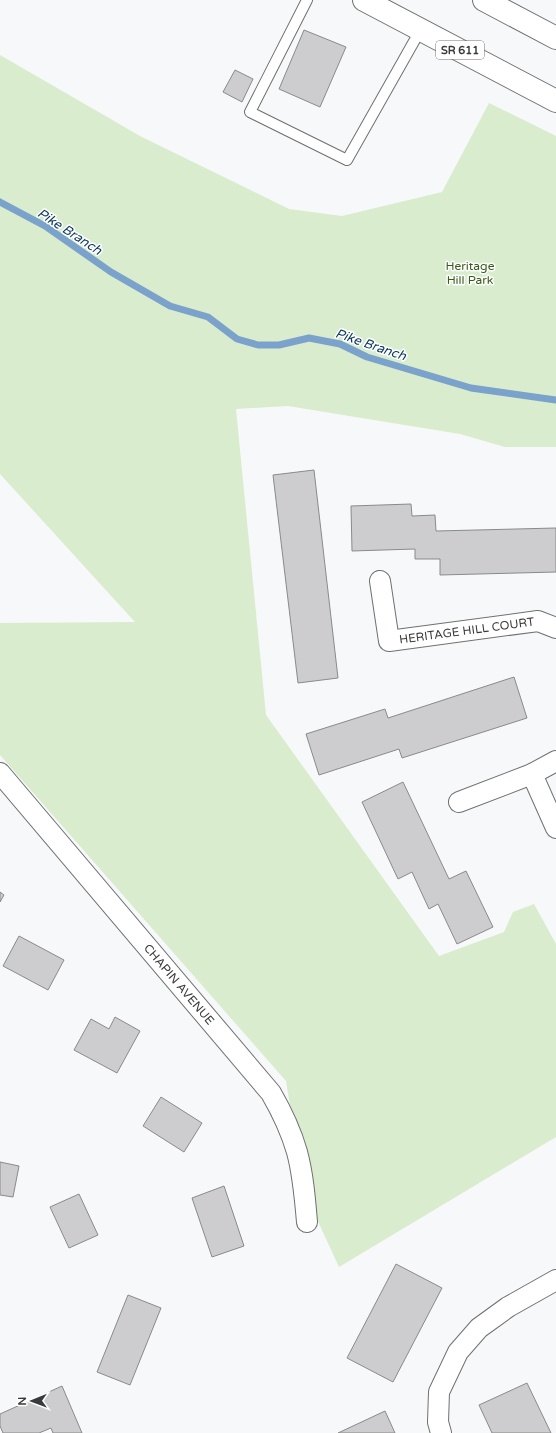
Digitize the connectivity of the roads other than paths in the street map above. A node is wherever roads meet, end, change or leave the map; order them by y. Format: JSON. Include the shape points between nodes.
{"nodes":[{"id":1,"x":307,"y":0,"type":"edge"},
{"id":2,"x":364,"y":0,"type":"edge"},
{"id":3,"x":484,"y":0,"type":"edge"},
{"id":4,"x":420,"y":29,"type":"junction"},
{"id":5,"x":556,"y":38,"type":"edge"},
{"id":6,"x":556,"y":101,"type":"edge"},
{"id":7,"x":380,"y":581,"type":"dead end"},
{"id":8,"x":556,"y":628,"type":"edge"},
{"id":9,"x":556,"y":761,"type":"edge"},
{"id":10,"x":0,"y":773,"type":"edge"},
{"id":11,"x":532,"y":774,"type":"junction"},
{"id":12,"x":460,"y":802,"type":"dead end"},
{"id":13,"x":556,"y":828,"type":"edge"},
{"id":14,"x":307,"y":1222,"type":"dead end"},
{"id":15,"x":556,"y":1280,"type":"edge"},
{"id":16,"x":441,"y":1433,"type":"edge"}],
"edges":[{"from":1,"to":4,"type":"lane","via":[[250,112],[347,160]]},
{"from":2,"to":4,"type":"main road","number":"SR 611"},
{"from":3,"to":5,"type":"main road"},
{"from":4,"to":6,"type":"main road","number":"SR 611"},
{"from":7,"to":8,"type":"street","name":"HERITAGE HILL COURT","via":[[389,641],[538,621]]},
{"from":9,"to":11,"type":"street"},
{"from":10,"to":14,"type":"street","name":"CHAPIN AVENUE","via":[[271,1093],[284,1116],[297,1152]]},
{"from":11,"to":12,"type":"street"},
{"from":11,"to":13,"type":"street"},
{"from":15,"to":16,"type":"street","via":[[508,1307],[479,1328],[458,1352],[439,1392],[438,1422]]}]}
